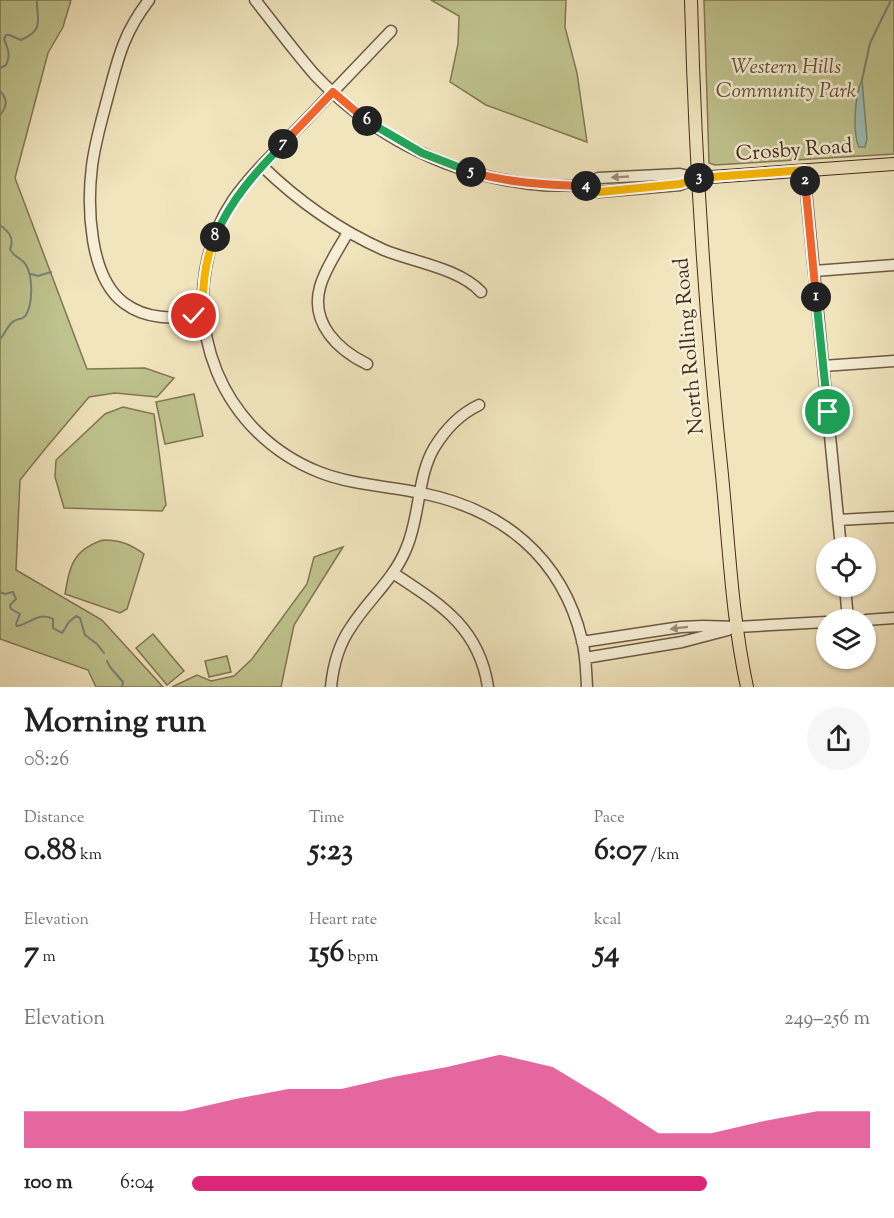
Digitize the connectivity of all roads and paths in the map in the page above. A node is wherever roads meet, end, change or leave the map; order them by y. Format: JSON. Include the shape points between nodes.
{"nodes":[{"id":1,"x":149,"y":0,"type":"edge"},
{"id":2,"x":255,"y":0,"type":"edge"},
{"id":3,"x":691,"y":0,"type":"edge"},
{"id":4,"x":391,"y":30,"type":"dead end"},
{"id":5,"x":333,"y":92,"type":"junction"},
{"id":6,"x":894,"y":164,"type":"edge"},
{"id":7,"x":262,"y":166,"type":"junction"},
{"id":8,"x":804,"y":170,"type":"junction"},
{"id":9,"x":697,"y":178,"type":"junction"},
{"id":10,"x":348,"y":232,"type":"junction"},
{"id":11,"x":894,"y":265,"type":"edge"},
{"id":12,"x":814,"y":271,"type":"junction"},
{"id":13,"x":481,"y":292,"type":"dead end"},
{"id":14,"x":203,"y":316,"type":"junction"},
{"id":15,"x":894,"y":361,"type":"edge"},
{"id":16,"x":367,"y":364,"type":"dead end"},
{"id":17,"x":823,"y":366,"type":"junction"},
{"id":18,"x":480,"y":405,"type":"dead end"},
{"id":19,"x":421,"y":493,"type":"junction"},
{"id":20,"x":894,"y":517,"type":"edge"},
{"id":21,"x":838,"y":520,"type":"junction"},
{"id":22,"x":840,"y":537,"type":"edge"},
{"id":23,"x":393,"y":573,"type":"junction"},
{"id":24,"x":894,"y":618,"type":"edge"},
{"id":25,"x":876,"y":619,"type":"edge"},
{"id":26,"x":816,"y":623,"type":"edge"},
{"id":27,"x":737,"y":627,"type":"junction"},
{"id":28,"x":582,"y":642,"type":"junction"},
{"id":29,"x":585,"y":658,"type":"junction"},
{"id":30,"x":331,"y":687,"type":"edge"},
{"id":31,"x":488,"y":687,"type":"edge"},
{"id":32,"x":587,"y":687,"type":"edge"},
{"id":33,"x":747,"y":687,"type":"edge"}],
"edges":[{"from":1,"to":14,"type":"street","via":[[124,42],[95,145],[90,192],[96,255],[116,294],[137,310],[159,317]]},
{"from":2,"to":5,"type":"street","name":"Crosby Road"},
{"from":3,"to":9,"type":"main road","name":"North Rolling Road"},
{"from":4,"to":5,"type":"street"},
{"from":5,"to":7,"type":"street"},
{"from":5,"to":9,"type":"street","name":"Crosby Road","via":[[380,130],[422,153],[507,181],[588,186],[599,192],[680,184]]},
{"from":6,"to":8,"type":"main road","name":"Crosby Road"},
{"from":7,"to":10,"type":"street","via":[[312,210]]},
{"from":7,"to":14,"type":"street","via":[[232,203],[213,242],[204,280]]},
{"from":8,"to":9,"type":"main road","name":"Crosby Road"},
{"from":8,"to":12,"type":"street"},
{"from":9,"to":27,"type":"main road","name":"North Rolling Road","via":[[708,348]]},
{"from":10,"to":13,"type":"street","via":[[386,251],[465,279]]},
{"from":10,"to":16,"type":"street","via":[[320,287],[319,306],[325,328],[335,343]]},
{"from":11,"to":12,"type":"street"},
{"from":12,"to":17,"type":"street"},
{"from":14,"to":19,"type":"street","via":[[210,351],[232,403],[279,450],[318,472]]},
{"from":15,"to":17,"type":"street"},
{"from":17,"to":21,"type":"street"},
{"from":18,"to":19,"type":"street","via":[[456,421],[433,450]]},
{"from":19,"to":23,"type":"street","via":[[412,536]]},
{"from":19,"to":28,"type":"street","via":[[484,513],[519,537],[559,585]]},
{"from":20,"to":21,"type":"street"},
{"from":21,"to":22,"type":"street"},
{"from":23,"to":30,"type":"street","via":[[351,626],[337,658]]},
{"from":23,"to":31,"type":"street","via":[[464,627],[480,656]]},
{"from":24,"to":25,"type":"street"},
{"from":26,"to":27,"type":"street"},
{"from":27,"to":28,"type":"street","one_way":true,"via":[[681,627]]},
{"from":27,"to":29,"type":"street","via":[[682,642]]},
{"from":27,"to":33,"type":"main road","name":"North Rolling Road"},
{"from":28,"to":29,"type":"street"},
{"from":29,"to":32,"type":"street"}]}
